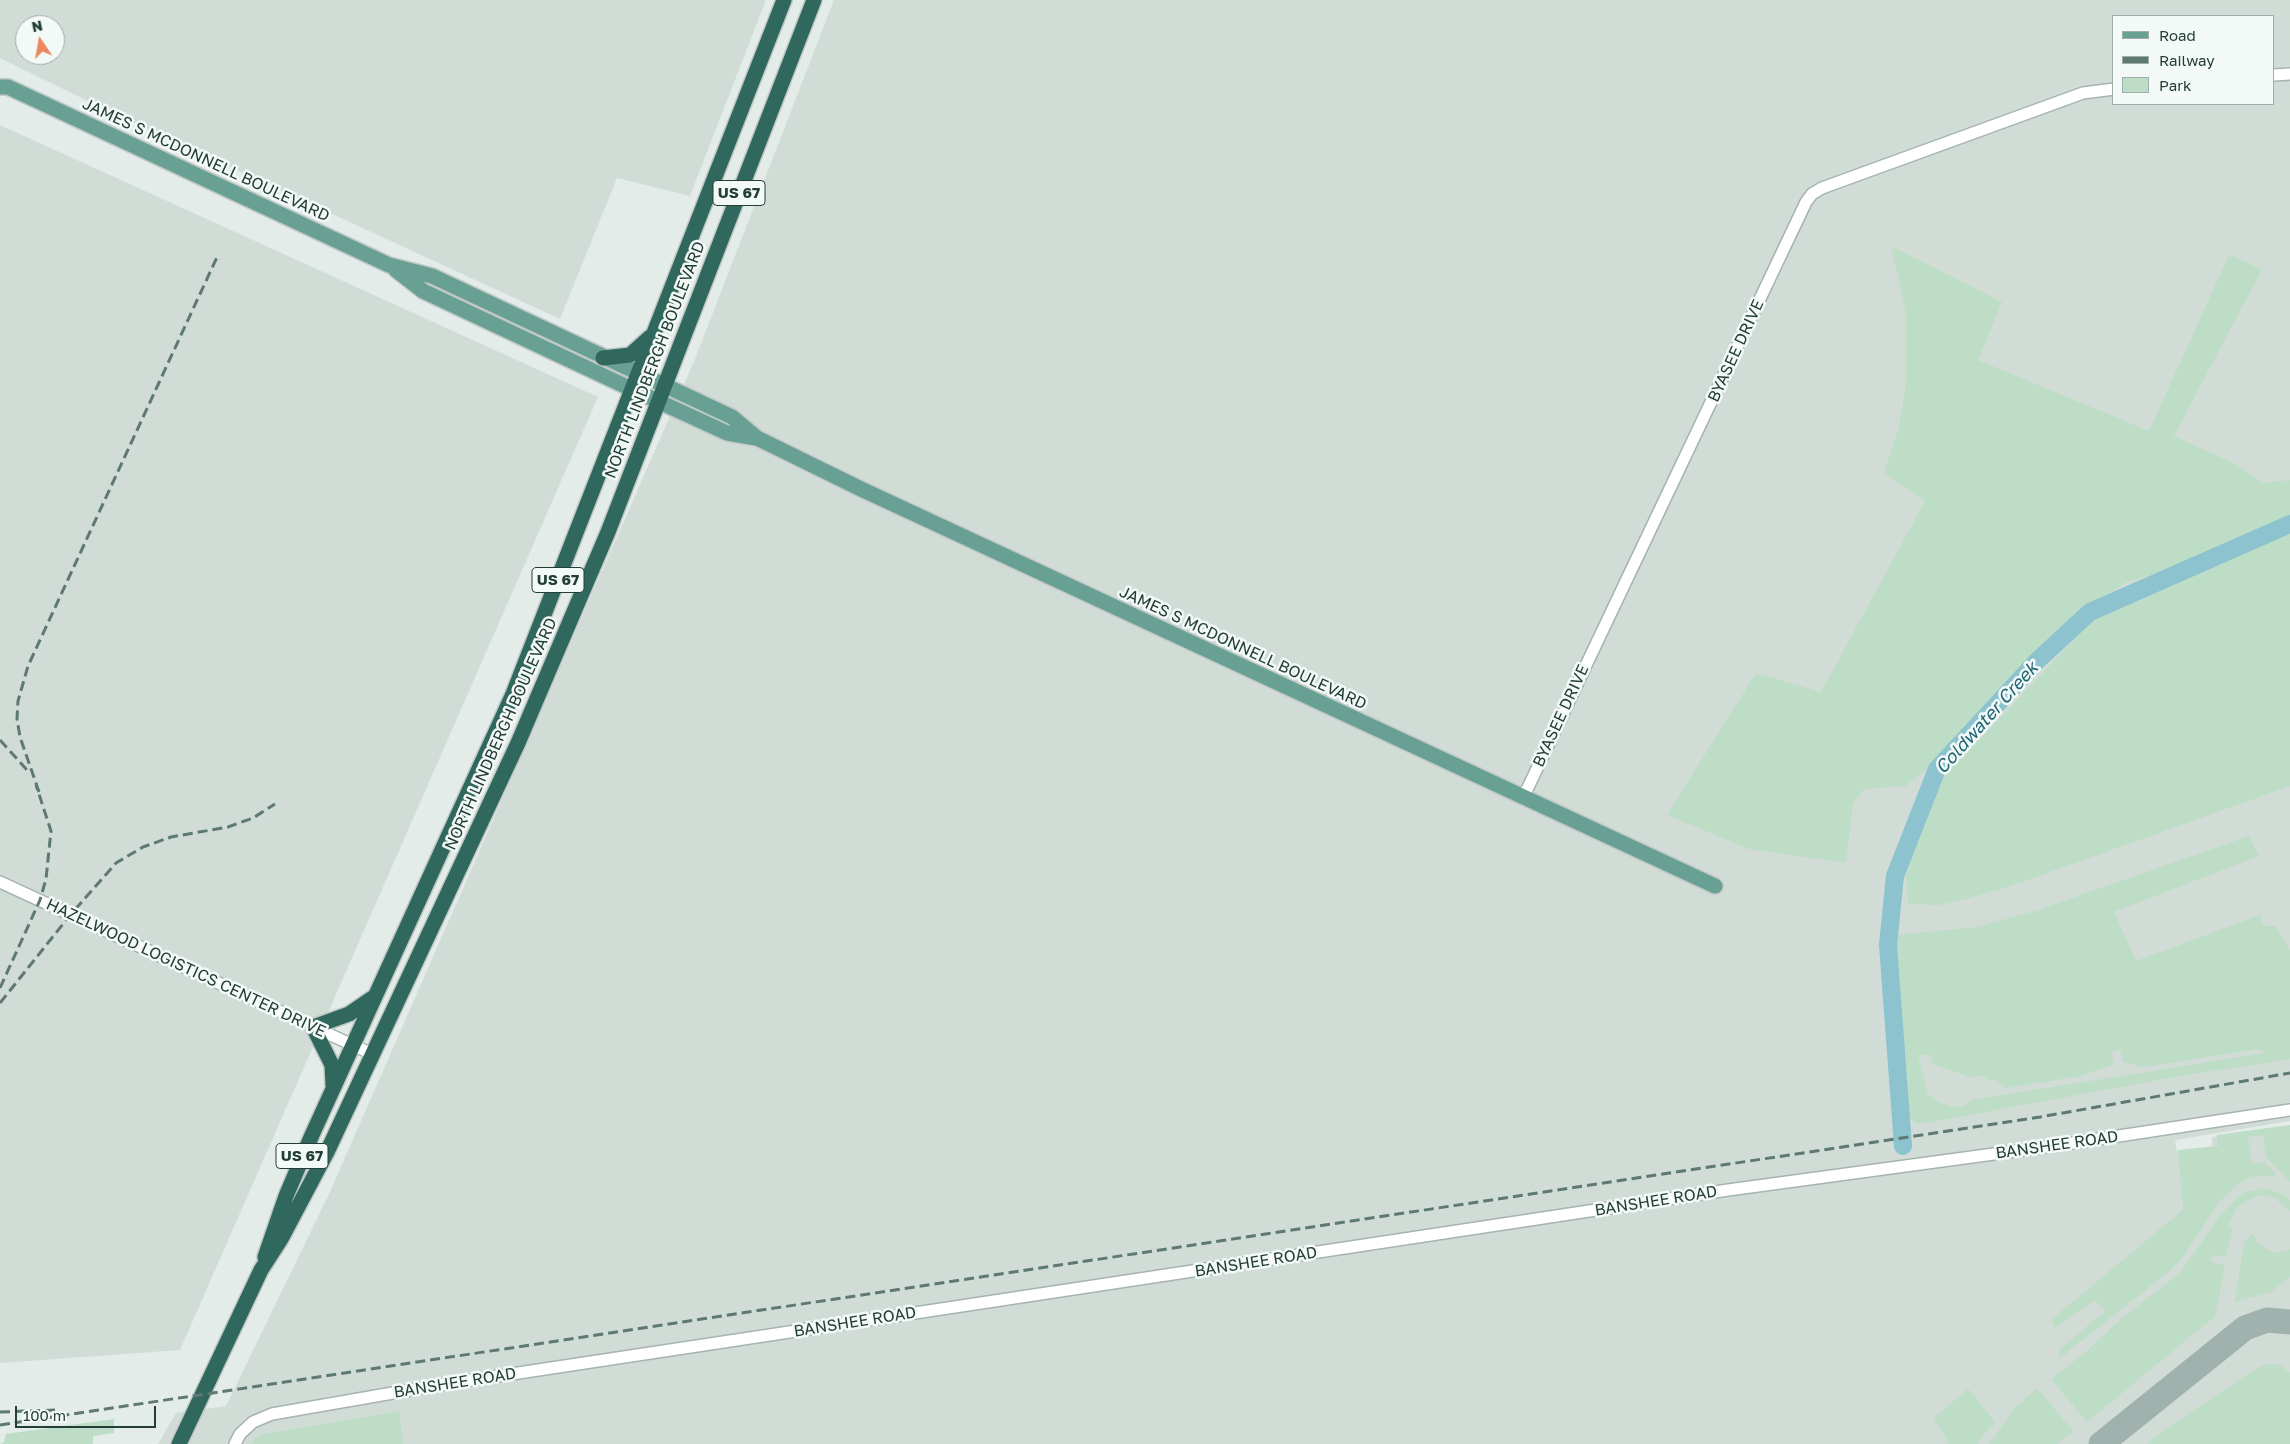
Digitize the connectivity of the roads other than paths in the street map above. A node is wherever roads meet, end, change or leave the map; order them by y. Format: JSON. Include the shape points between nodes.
{"nodes":[{"id":1,"x":784,"y":0,"type":"edge"},
{"id":2,"x":814,"y":0,"type":"edge"},
{"id":3,"x":2290,"y":74,"type":"edge"},
{"id":4,"x":2275,"y":75,"type":"edge"},
{"id":5,"x":3,"y":83,"type":"edge"},
{"id":6,"x":2112,"y":89,"type":"edge"},
{"id":7,"x":389,"y":265,"type":"junction"},
{"id":8,"x":654,"y":333,"type":"junction"},
{"id":9,"x":603,"y":358,"type":"junction"},
{"id":10,"x":638,"y":374,"type":"junction"},
{"id":11,"x":664,"y":386,"type":"junction"},
{"id":12,"x":632,"y":389,"type":"junction"},
{"id":13,"x":658,"y":401,"type":"junction"},
{"id":14,"x":757,"y":438,"type":"junction"},
{"id":15,"x":1523,"y":798,"type":"junction"},
{"id":16,"x":1,"y":884,"type":"edge"},
{"id":17,"x":1715,"y":886,"type":"dead end"},
{"id":18,"x":375,"y":997,"type":"junction"},
{"id":19,"x":313,"y":1027,"type":"junction"},
{"id":20,"x":353,"y":1045,"type":"junction"},
{"id":21,"x":372,"y":1054,"type":"junction"},
{"id":22,"x":333,"y":1086,"type":"junction"},
{"id":23,"x":2290,"y":1110,"type":"edge"},
{"id":24,"x":261,"y":1270,"type":"junction"},
{"id":25,"x":179,"y":1444,"type":"edge"},
{"id":26,"x":235,"y":1444,"type":"edge"}],
"edges":[{"from":1,"to":8,"type":"highway","name":"NORTH LINDBERGH BOULEVARD","number":"US 67"},
{"from":2,"to":11,"type":"highway","name":"NORTH LINDBERGH BOULEVARD","number":"US 67"},
{"from":3,"to":4,"type":"street"},
{"from":5,"to":7,"type":"main road","name":"JAMES S MCDONNELL BOULEVARD"},
{"from":6,"to":15,"type":"street","name":"BYASEE DRIVE","via":[[2089,91],[1812,194]]},
{"from":7,"to":9,"type":"main road","name":"JAMES S MCDONNELL BOULEVARD","via":[[432,276]]},
{"from":7,"to":12,"type":"main road","name":"JAMES S MCDONNELL BOULEVARD","via":[[424,291]]},
{"from":8,"to":9,"type":"highway","via":[[630,355]]},
{"from":8,"to":10,"type":"highway","name":"NORTH LINDBERGH BOULEVARD","number":"US 67"},
{"from":9,"to":10,"type":"main road","name":"JAMES S MCDONNELL BOULEVARD"},
{"from":10,"to":11,"type":"main road","name":"JAMES S MCDONNELL BOULEVARD"},
{"from":10,"to":12,"type":"highway","name":"NORTH LINDBERGH BOULEVARD","number":"US 67"},
{"from":11,"to":13,"type":"highway","name":"NORTH LINDBERGH BOULEVARD","number":"US 67"},
{"from":11,"to":14,"type":"main road","name":"JAMES S MCDONNELL BOULEVARD","via":[[732,417]]},
{"from":12,"to":13,"type":"main road","name":"JAMES S MCDONNELL BOULEVARD"},
{"from":12,"to":18,"type":"highway","name":"NORTH LINDBERGH BOULEVARD","number":"US 67","via":[[513,694]]},
{"from":13,"to":14,"type":"main road","name":"JAMES S MCDONNELL BOULEVARD","via":[[727,433]]},
{"from":13,"to":21,"type":"highway","name":"NORTH LINDBERGH BOULEVARD","number":"US 67","via":[[608,532],[518,743]]},
{"from":14,"to":15,"type":"main road","name":"JAMES S MCDONNELL BOULEVARD"},
{"from":15,"to":17,"type":"main road","name":"JAMES S MCDONNELL BOULEVARD"},
{"from":16,"to":19,"type":"street","name":"HAZELWOOD LOGISTICS CENTER DRIVE"},
{"from":18,"to":19,"type":"highway","via":[[350,1014]]},
{"from":18,"to":20,"type":"highway","name":"NORTH LINDBERGH BOULEVARD","number":"US 67"},
{"from":19,"to":20,"type":"street","name":"HAZELWOOD LOGISTICS CENTER DRIVE"},
{"from":19,"to":22,"type":"highway","via":[[332,1065]]},
{"from":20,"to":21,"type":"street","name":"HAZELWOOD LOGISTICS CENTER DRIVE"},
{"from":20,"to":22,"type":"highway","name":"NORTH LINDBERGH BOULEVARD","number":"US 67"},
{"from":21,"to":24,"type":"highway","name":"NORTH LINDBERGH BOULEVARD","number":"US 67","via":[[311,1183]]},
{"from":22,"to":24,"type":"highway","name":"NORTH LINDBERGH BOULEVARD","number":"US 67","via":[[270,1236]]},
{"from":23,"to":26,"type":"street","name":"BANSHEE ROAD","via":[[1719,1192],[439,1385],[272,1414],[253,1422]]},
{"from":24,"to":25,"type":"highway","name":"NORTH LINDBERGH BOULEVARD","number":"US 67"}]}
